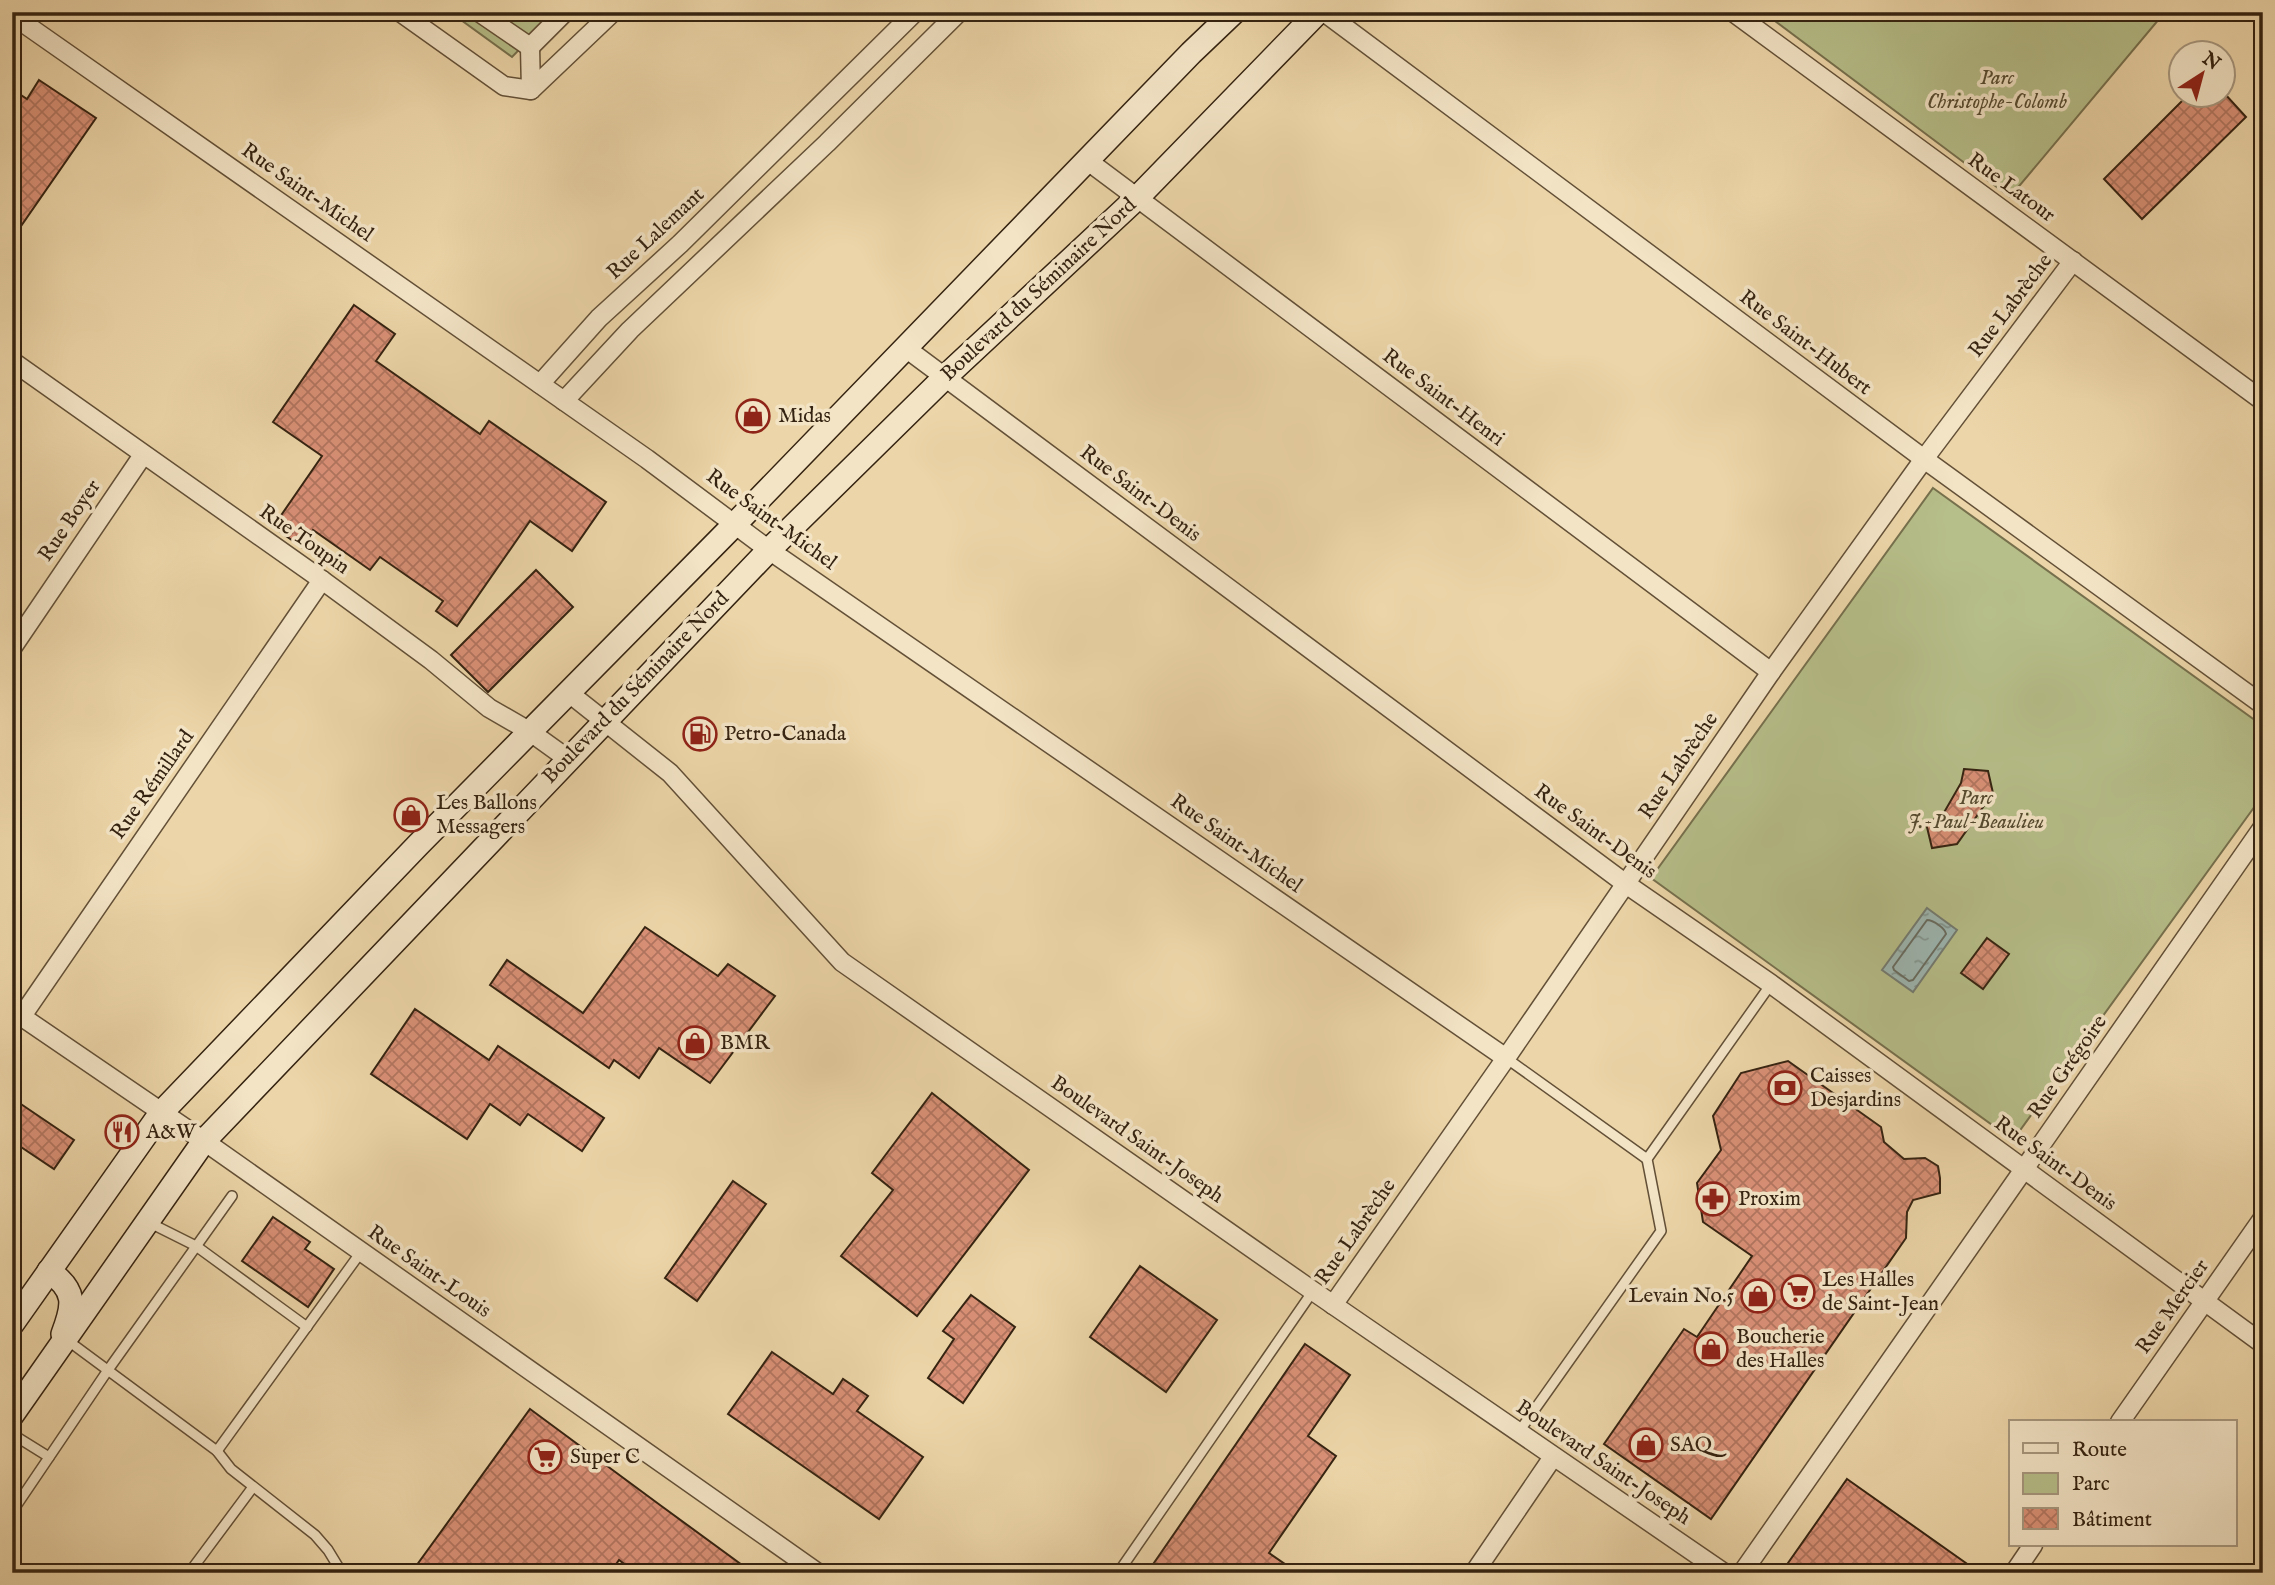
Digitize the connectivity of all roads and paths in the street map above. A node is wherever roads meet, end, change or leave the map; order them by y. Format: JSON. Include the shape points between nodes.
{"nodes":[{"id":1,"x":400,"y":12,"type":"edge"},
{"id":2,"x":479,"y":12,"type":"edge"},
{"id":3,"x":565,"y":12,"type":"edge"},
{"id":4,"x":613,"y":12,"type":"edge"},
{"id":5,"x":915,"y":12,"type":"edge"},
{"id":6,"x":959,"y":12,"type":"edge"},
{"id":7,"x":1234,"y":12,"type":"edge"},
{"id":8,"x":1318,"y":12,"type":"edge"},
{"id":9,"x":1324,"y":12,"type":"edge"},
{"id":10,"x":1733,"y":12,"type":"edge"},
{"id":11,"x":12,"y":15,"type":"edge"},
{"id":12,"x":530,"y":47,"type":"junction"},
{"id":13,"x":531,"y":90,"type":"junction"},
{"id":14,"x":805,"y":120,"type":"junction"},
{"id":15,"x":827,"y":143,"type":"junction"},
{"id":16,"x":1088,"y":161,"type":"junction"},
{"id":17,"x":1138,"y":197,"type":"junction"},
{"id":18,"x":2073,"y":261,"type":"junction"},
{"id":19,"x":906,"y":349,"type":"junction"},
{"id":20,"x":12,"y":361,"type":"edge"},
{"id":21,"x":945,"y":377,"type":"junction"},
{"id":22,"x":540,"y":384,"type":"junction"},
{"id":23,"x":564,"y":401,"type":"junction"},
{"id":24,"x":2263,"y":401,"type":"edge"},
{"id":25,"x":143,"y":455,"type":"junction"},
{"id":26,"x":1924,"y":459,"type":"junction"},
{"id":27,"x":735,"y":524,"type":"junction"},
{"id":28,"x":769,"y":550,"type":"junction"},
{"id":29,"x":322,"y":580,"type":"junction"},
{"id":30,"x":12,"y":648,"type":"edge"},
{"id":31,"x":1771,"y":672,"type":"junction"},
{"id":32,"x":569,"y":693,"type":"junction"},
{"id":33,"x":2263,"y":705,"type":"edge"},
{"id":34,"x":606,"y":722,"type":"junction"},
{"id":35,"x":529,"y":731,"type":"junction"},
{"id":36,"x":568,"y":759,"type":"junction"},
{"id":37,"x":2263,"y":827,"type":"edge"},
{"id":38,"x":1626,"y":884,"type":"junction"},
{"id":39,"x":1771,"y":984,"type":"junction"},
{"id":40,"x":15,"y":1018,"type":"edge"},
{"id":41,"x":1506,"y":1058,"type":"junction"},
{"id":42,"x":161,"y":1113,"type":"junction"},
{"id":43,"x":204,"y":1141,"type":"junction"},
{"id":44,"x":1647,"y":1158,"type":"junction"},
{"id":45,"x":2024,"y":1170,"type":"junction"},
{"id":46,"x":232,"y":1196,"type":"dead end"},
{"id":47,"x":2263,"y":1219,"type":"edge"},
{"id":48,"x":148,"y":1222,"type":"junction"},
{"id":49,"x":196,"y":1246,"type":"junction"},
{"id":50,"x":361,"y":1252,"type":"junction"},
{"id":51,"x":50,"y":1272,"type":"junction"},
{"id":52,"x":1313,"y":1291,"type":"junction"},
{"id":53,"x":2204,"y":1301,"type":"junction"},
{"id":54,"x":1333,"y":1305,"type":"junction"},
{"id":55,"x":12,"y":1324,"type":"edge"},
{"id":56,"x":307,"y":1327,"type":"junction"},
{"id":57,"x":2263,"y":1345,"type":"edge"},
{"id":58,"x":60,"y":1347,"type":"junction"},
{"id":59,"x":108,"y":1370,"type":"junction"},
{"id":60,"x":12,"y":1415,"type":"edge"},
{"id":61,"x":2121,"y":1420,"type":"edge"},
{"id":62,"x":1518,"y":1433,"type":"junction"},
{"id":63,"x":12,"y":1434,"type":"edge"},
{"id":64,"x":217,"y":1451,"type":"junction"},
{"id":65,"x":49,"y":1457,"type":"junction"},
{"id":66,"x":1553,"y":1457,"type":"junction"},
{"id":67,"x":253,"y":1487,"type":"junction"},
{"id":68,"x":12,"y":1512,"type":"edge"},
{"id":69,"x":2033,"y":1546,"type":"edge"},
{"id":70,"x":189,"y":1573,"type":"edge"},
{"id":71,"x":342,"y":1573,"type":"edge"},
{"id":72,"x":818,"y":1573,"type":"edge"},
{"id":73,"x":1118,"y":1573,"type":"edge"},
{"id":74,"x":1474,"y":1573,"type":"edge"},
{"id":75,"x":1724,"y":1573,"type":"edge"},
{"id":76,"x":1742,"y":1573,"type":"edge"},
{"id":77,"x":2014,"y":1573,"type":"edge"}],
"edges":[{"from":1,"to":13,"type":"street","via":[[504,86]]},
{"from":2,"to":12,"type":"street"},
{"from":3,"to":12,"type":"street"},
{"from":4,"to":13,"type":"street"},
{"from":5,"to":14,"type":"street","name":"Rue Lalemant"},
{"from":6,"to":15,"type":"street"},
{"from":7,"to":16,"type":"main road","name":"Boulevard du Séminaire Nord"},
{"from":8,"to":17,"type":"main road","name":"Boulevard du Séminaire Nord"},
{"from":9,"to":26,"type":"street","name":"Rue Saint-Hubert"},
{"from":10,"to":18,"type":"street","name":"Rue Latour"},
{"from":11,"to":22,"type":"street","name":"Rue Saint-Michel"},
{"from":12,"to":13,"type":"street"},
{"from":14,"to":15,"type":"street"},
{"from":14,"to":22,"type":"street","name":"Rue Lalemant","via":[[599,318]]},
{"from":15,"to":23,"type":"street","via":[[629,330]]},
{"from":16,"to":17,"type":"street","name":"Rue Saint-Henri"},
{"from":16,"to":19,"type":"main road","name":"Boulevard du Séminaire Nord"},
{"from":17,"to":21,"type":"main road","name":"Boulevard du Séminaire Nord"},
{"from":17,"to":31,"type":"street","name":"Rue Saint-Henri"},
{"from":18,"to":24,"type":"street","name":"Rue Latour"},
{"from":18,"to":26,"type":"street","name":"Rue Labrèche"},
{"from":19,"to":21,"type":"street","name":"Rue Saint-Denis"},
{"from":19,"to":27,"type":"main road","name":"Boulevard du Séminaire Nord"},
{"from":20,"to":25,"type":"street","name":"Rue Toupin"},
{"from":21,"to":28,"type":"main road","name":"Boulevard du Séminaire Nord"},
{"from":21,"to":38,"type":"street","name":"Rue Saint-Denis"},
{"from":22,"to":23,"type":"street","name":"Rue Saint-Michel"},
{"from":23,"to":27,"type":"street","name":"Rue Saint-Michel"},
{"from":25,"to":29,"type":"street","name":"Rue Toupin"},
{"from":25,"to":30,"type":"street","name":"Rue Boyer"},
{"from":26,"to":31,"type":"street","name":"Rue Labrèche"},
{"from":26,"to":33,"type":"street","name":"Rue Saint-Hubert"},
{"from":27,"to":28,"type":"street","name":"Rue Saint-Michel"},
{"from":27,"to":32,"type":"main road","name":"Boulevard du Séminaire Nord"},
{"from":28,"to":34,"type":"main road","name":"Boulevard du Séminaire Nord"},
{"from":28,"to":41,"type":"street","name":"Rue Saint-Michel"},
{"from":29,"to":35,"type":"street","name":"Rue Toupin","via":[[489,708]]},
{"from":29,"to":40,"type":"street","name":"Rue Rémillard"},
{"from":31,"to":38,"type":"street","name":"Rue Labrèche"},
{"from":32,"to":34,"type":"street","name":"Boulevard Saint-Joseph"},
{"from":32,"to":35,"type":"main road","name":"Boulevard du Séminaire Nord"},
{"from":34,"to":36,"type":"main road","name":"Boulevard du Séminaire Nord"},
{"from":34,"to":52,"type":"street","name":"Boulevard Saint-Joseph","via":[[670,774],[842,962]]},
{"from":35,"to":36,"type":"street","name":"Rue Toupin"},
{"from":35,"to":42,"type":"main road","name":"Boulevard du Séminaire Nord"},
{"from":36,"to":43,"type":"main road","name":"Boulevard du Séminaire Nord"},
{"from":37,"to":45,"type":"street","name":"Rue Grégoire"},
{"from":38,"to":39,"type":"street","name":"Rue Saint-Denis"},
{"from":38,"to":41,"type":"street","name":"Rue Labrèche"},
{"from":39,"to":44,"type":"lane"},
{"from":39,"to":45,"type":"street","name":"Rue Saint-Denis"},
{"from":40,"to":42,"type":"street","name":"Rue Saint-Louis"},
{"from":41,"to":44,"type":"lane"},
{"from":41,"to":54,"type":"street","name":"Rue Labrèche"},
{"from":42,"to":43,"type":"street","name":"Rue Saint-Louis"},
{"from":42,"to":51,"type":"main road","name":"Boulevard du Séminaire Nord"},
{"from":43,"to":48,"type":"main road","name":"Boulevard du Séminaire Nord"},
{"from":43,"to":50,"type":"street","name":"Rue Saint-Louis"},
{"from":44,"to":62,"type":"lane","via":[[1661,1231]]},
{"from":45,"to":53,"type":"street","name":"Rue Saint-Denis"},
{"from":45,"to":76,"type":"street","name":"Rue Grégoire"},
{"from":46,"to":49,"type":"lane"},
{"from":47,"to":53,"type":"street","name":"Rue Mercier"},
{"from":48,"to":49,"type":"lane"},
{"from":48,"to":58,"type":"main road","name":"Boulevard du Séminaire Nord"},
{"from":49,"to":56,"type":"lane"},
{"from":49,"to":59,"type":"lane"},
{"from":50,"to":56,"type":"lane"},
{"from":50,"to":72,"type":"street","name":"Rue Saint-Louis"},
{"from":51,"to":55,"type":"main road","name":"Boulevard du Séminaire Nord"},
{"from":51,"to":58,"type":"main road","via":[[71,1292],[71,1312]]},
{"from":52,"to":54,"type":"street","name":"Boulevard Saint-Joseph"},
{"from":52,"to":73,"type":"lane"},
{"from":53,"to":57,"type":"street","name":"Rue Saint-Denis"},
{"from":53,"to":61,"type":"street","name":"Rue Mercier"},
{"from":54,"to":62,"type":"street","name":"Boulevard Saint-Joseph"},
{"from":56,"to":64,"type":"lane"},
{"from":58,"to":59,"type":"lane"},
{"from":58,"to":60,"type":"main road","name":"Boulevard du Séminaire Nord"},
{"from":59,"to":64,"type":"lane"},
{"from":59,"to":65,"type":"lane"},
{"from":62,"to":66,"type":"street","name":"Boulevard Saint-Joseph"},
{"from":63,"to":65,"type":"lane"},
{"from":64,"to":67,"type":"lane"},
{"from":65,"to":68,"type":"lane"},
{"from":66,"to":74,"type":"street"},
{"from":66,"to":75,"type":"street","name":"Boulevard Saint-Joseph"},
{"from":67,"to":70,"type":"lane"},
{"from":67,"to":71,"type":"lane","via":[[315,1535]]},
{"from":69,"to":77,"type":"street"}]}
